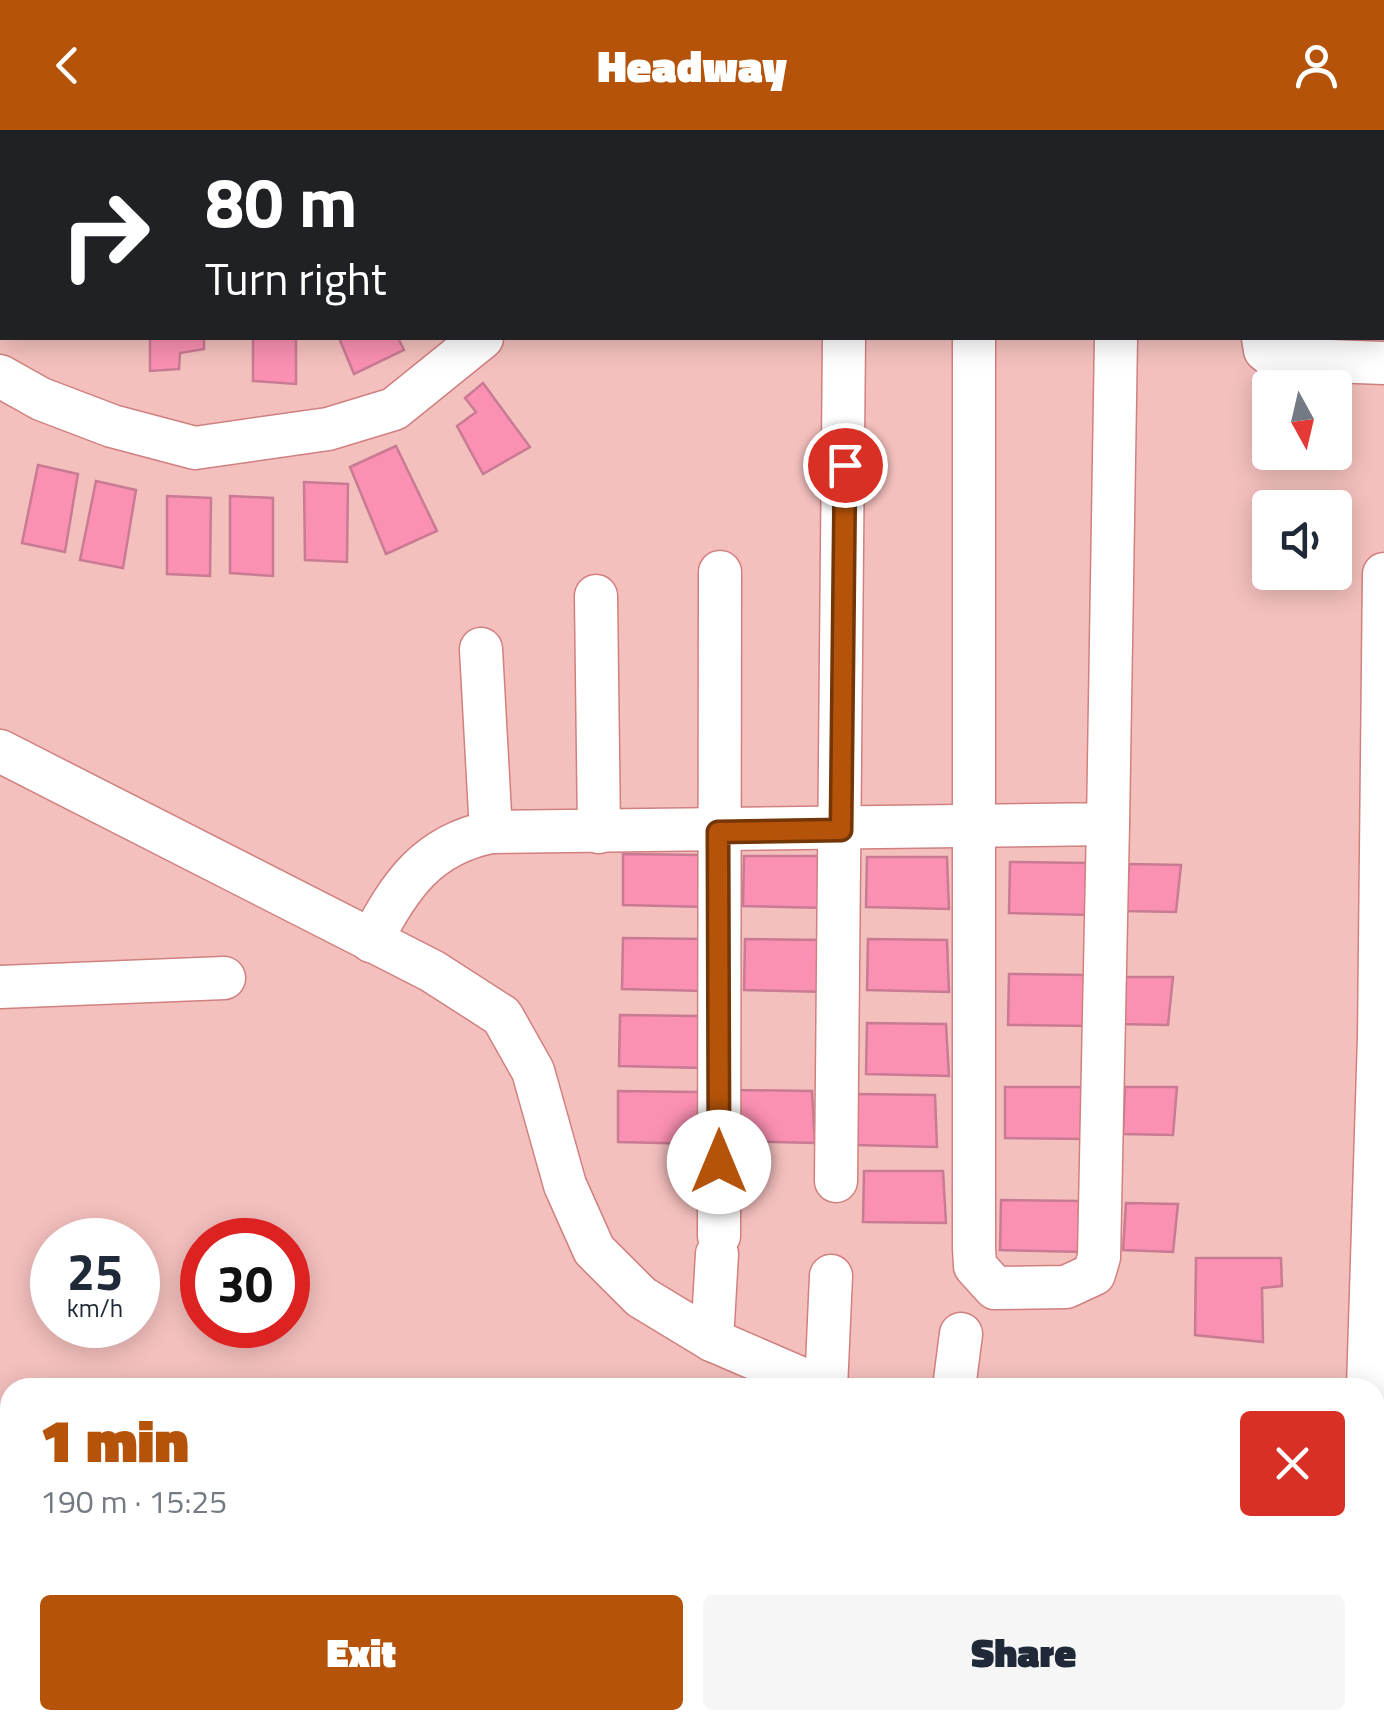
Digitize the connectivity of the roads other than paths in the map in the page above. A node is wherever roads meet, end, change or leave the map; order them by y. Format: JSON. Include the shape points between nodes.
{"nodes":[{"id":1,"x":480,"y":340,"type":"edge"},
{"id":2,"x":844,"y":340,"type":"edge"},
{"id":3,"x":974,"y":340,"type":"edge"},
{"id":4,"x":1116,"y":340,"type":"edge"},
{"id":5,"x":1263,"y":340,"type":"edge"},
{"id":6,"x":1384,"y":362,"type":"edge"},
{"id":7,"x":0,"y":376,"type":"edge"},
{"id":8,"x":720,"y":572,"type":"dead end"},
{"id":9,"x":1384,"y":574,"type":"edge"},
{"id":10,"x":596,"y":596,"type":"dead end"},
{"id":11,"x":481,"y":648,"type":"dead end"},
{"id":12,"x":1384,"y":674,"type":"edge"},
{"id":13,"x":0,"y":750,"type":"edge"},
{"id":14,"x":1108,"y":824,"type":"junction"},
{"id":15,"x":971,"y":827,"type":"junction"},
{"id":16,"x":841,"y":830,"type":"junction"},
{"id":17,"x":491,"y":832,"type":"junction"},
{"id":18,"x":599,"y":832,"type":"junction"},
{"id":19,"x":718,"y":832,"type":"junction"},
{"id":20,"x":371,"y":941,"type":"junction"},
{"id":21,"x":224,"y":978,"type":"dead end"},
{"id":22,"x":0,"y":987,"type":"edge"},
{"id":23,"x":1382,"y":1037,"type":"edge"},
{"id":24,"x":836,"y":1181,"type":"dead end"},
{"id":25,"x":831,"y":1276,"type":"dead end"},
{"id":26,"x":961,"y":1334,"type":"dead end"},
{"id":27,"x":712,"y":1340,"type":"junction"},
{"id":28,"x":801,"y":1378,"type":"edge"},
{"id":29,"x":825,"y":1378,"type":"edge"},
{"id":30,"x":955,"y":1378,"type":"edge"},
{"id":31,"x":1368,"y":1378,"type":"edge"}],
"edges":[{"from":1,"to":7,"type":"street","via":[[394,410],[328,429],[195,448],[112,426]]},
{"from":2,"to":16,"type":"street"},
{"from":3,"to":15,"type":"street"},
{"from":4,"to":14,"type":"street"},
{"from":5,"to":6,"type":"street","via":[[1276,359]]},
{"from":8,"to":19,"type":"street"},
{"from":9,"to":12,"type":"street"},
{"from":10,"to":18,"type":"street"},
{"from":11,"to":17,"type":"street"},
{"from":12,"to":23,"type":"street"},
{"from":13,"to":20,"type":"street"},
{"from":14,"to":15,"type":"street"},
{"from":14,"to":15,"type":"street","via":[[1099,1257],[1094,1274],[1078,1284],[1012,1288],[995,1288],[974,1266]]},
{"from":15,"to":16,"type":"street"},
{"from":16,"to":19,"type":"street"},
{"from":16,"to":24,"type":"street"},
{"from":17,"to":18,"type":"street"},
{"from":17,"to":20,"type":"street","via":[[458,838],[428,858],[391,902]]},
{"from":18,"to":19,"type":"street"},
{"from":19,"to":27,"type":"street"},
{"from":20,"to":27,"type":"street","via":[[502,1016],[533,1071],[566,1185],[594,1250],[641,1297]]},
{"from":21,"to":22,"type":"street"},
{"from":23,"to":31,"type":"street"},
{"from":25,"to":29,"type":"street"},
{"from":26,"to":30,"type":"street"},
{"from":27,"to":28,"type":"street"}]}
